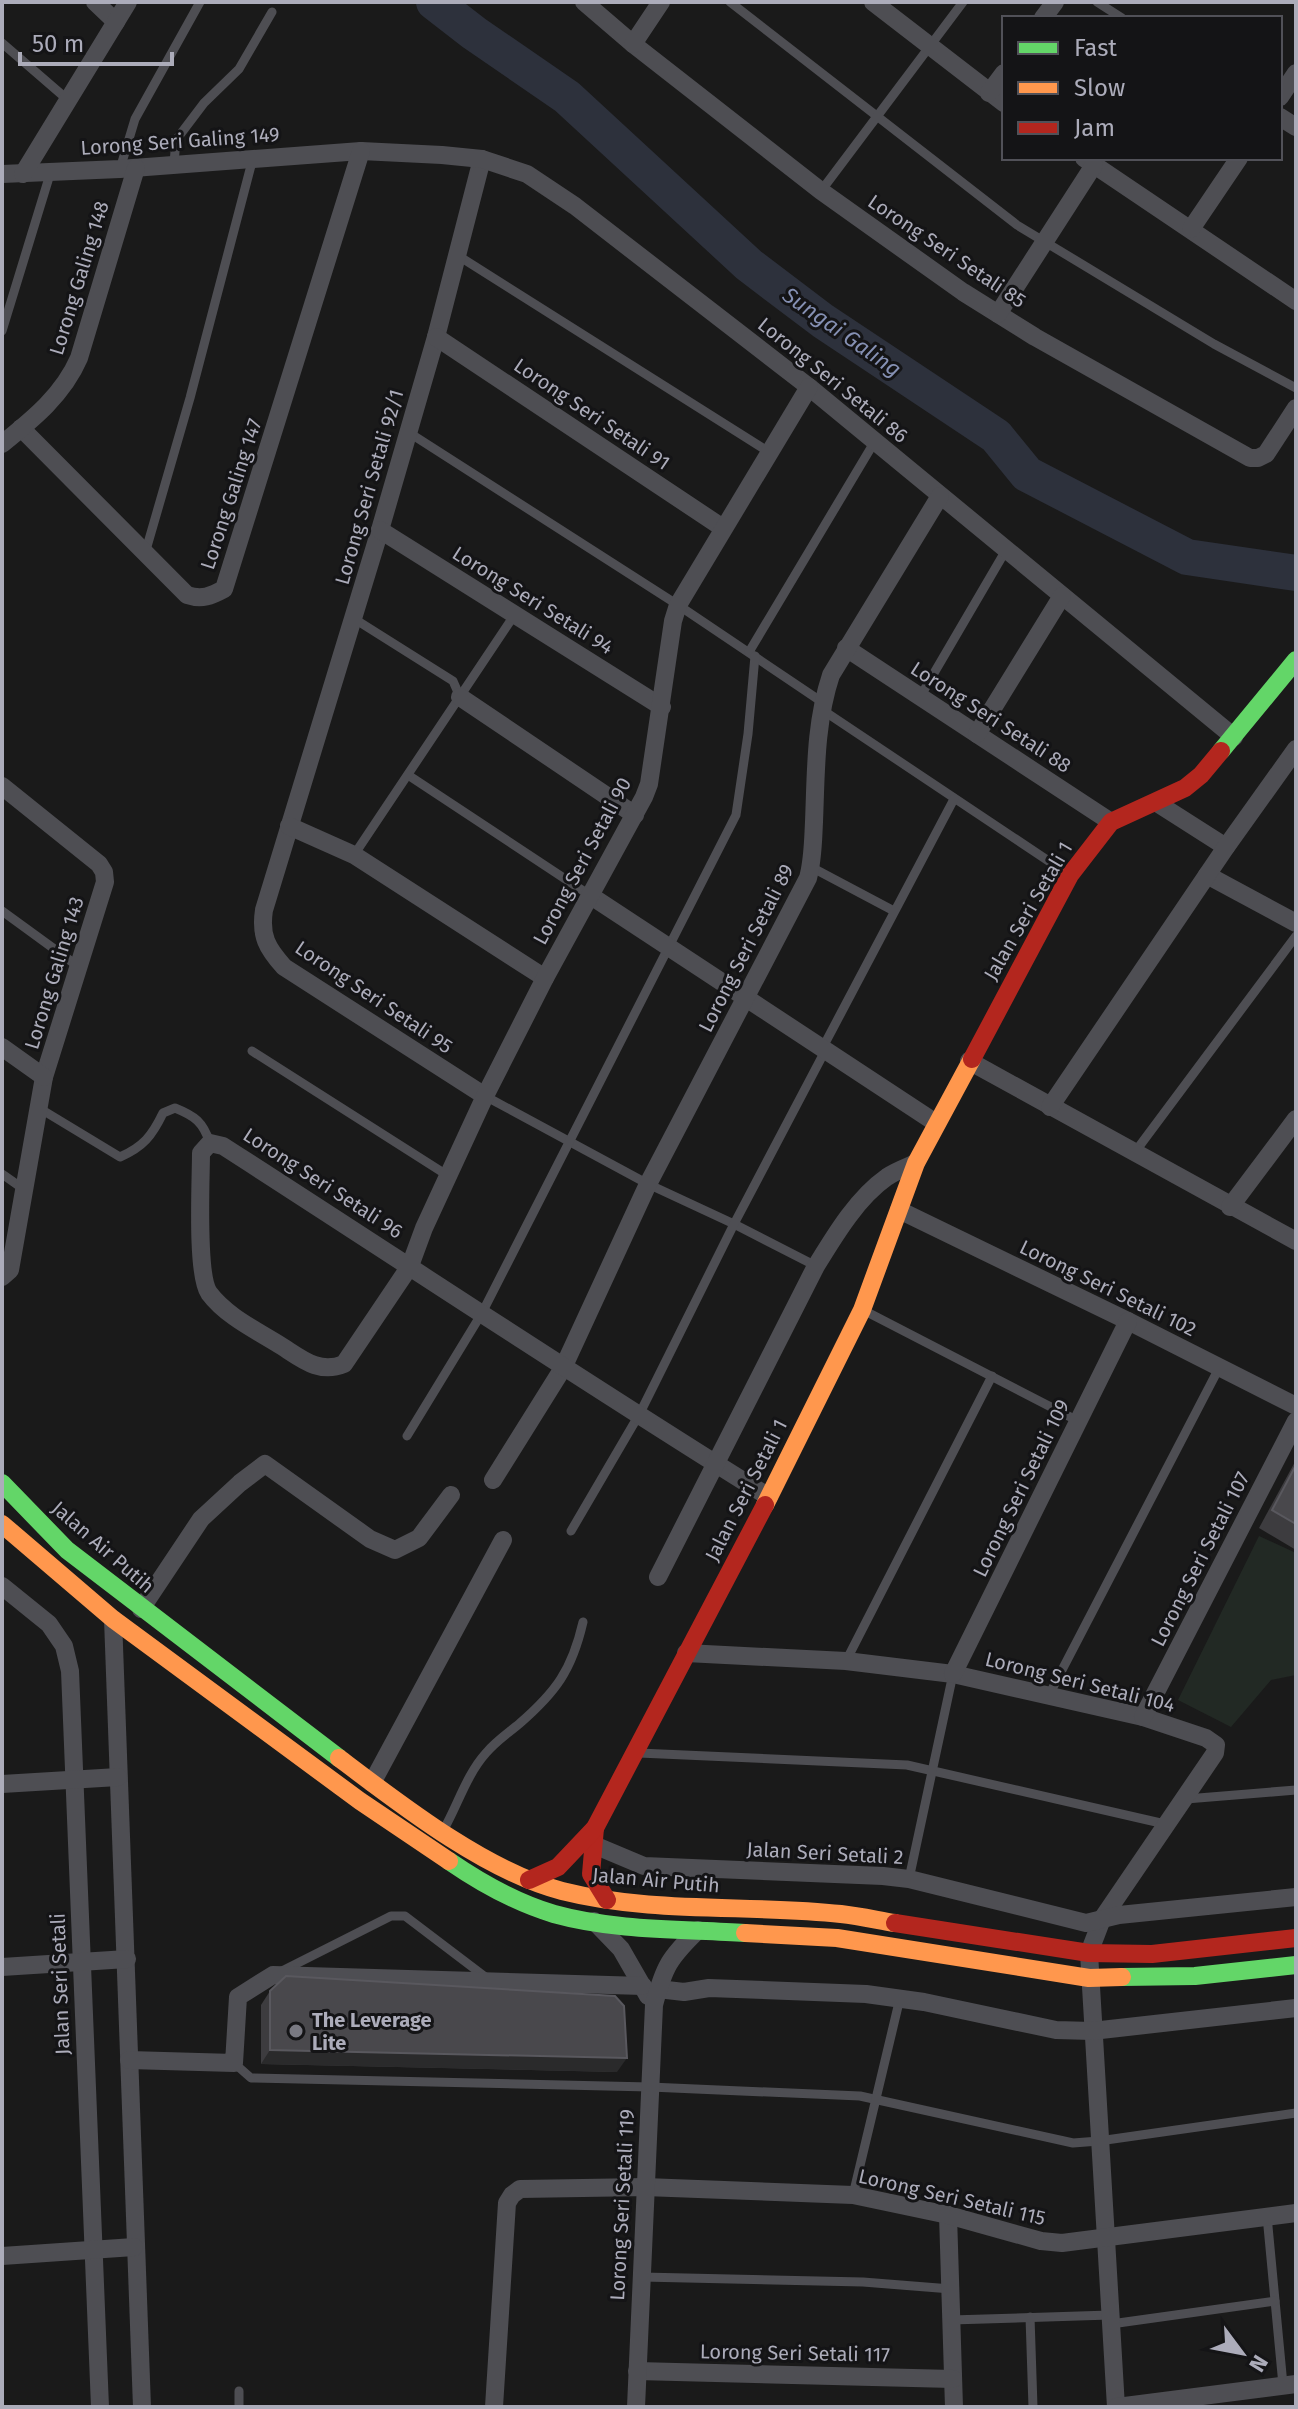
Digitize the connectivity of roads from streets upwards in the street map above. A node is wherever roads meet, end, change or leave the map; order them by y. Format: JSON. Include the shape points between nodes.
{"nodes":[{"id":1,"x":95,"y":2,"type":"edge"},
{"id":2,"x":128,"y":2,"type":"edge"},
{"id":3,"x":584,"y":2,"type":"edge"},
{"id":4,"x":661,"y":2,"type":"edge"},
{"id":5,"x":873,"y":2,"type":"edge"},
{"id":6,"x":116,"y":22,"type":"junction"},
{"id":7,"x":633,"y":44,"type":"junction"},
{"id":8,"x":1296,"y":73,"type":"edge"},
{"id":9,"x":1282,"y":94,"type":"edge"},
{"id":10,"x":997,"y":98,"type":"edge"},
{"id":11,"x":361,"y":151,"type":"junction"},
{"id":12,"x":482,"y":159,"type":"junction"},
{"id":13,"x":1238,"y":160,"type":"edge"},
{"id":14,"x":1089,"y":162,"type":"edge"},
{"id":15,"x":128,"y":169,"type":"junction"},
{"id":16,"x":2,"y":174,"type":"edge"},
{"id":17,"x":23,"y":174,"type":"junction"},
{"id":18,"x":1191,"y":229,"type":"junction"},
{"id":19,"x":1296,"y":301,"type":"edge"},
{"id":20,"x":998,"y":314,"type":"junction"},
{"id":21,"x":436,"y":337,"type":"junction"},
{"id":22,"x":809,"y":387,"type":"junction"},
{"id":23,"x":1296,"y":408,"type":"edge"},
{"id":24,"x":2,"y":419,"type":"edge"},
{"id":25,"x":12,"y":435,"type":"edge"},
{"id":26,"x":940,"y":496,"type":"junction"},
{"id":27,"x":723,"y":528,"type":"junction"},
{"id":28,"x":380,"y":530,"type":"junction"},
{"id":29,"x":1062,"y":596,"type":"junction"},
{"id":30,"x":846,"y":648,"type":"junction"},
{"id":31,"x":1296,"y":660,"type":"edge"},
{"id":32,"x":460,"y":697,"type":"road end"},
{"id":33,"x":662,"y":707,"type":"junction"},
{"id":34,"x":977,"y":734,"type":"junction"},
{"id":35,"x":1234,"y":737,"type":"junction"},
{"id":36,"x":1296,"y":749,"type":"edge"},
{"id":37,"x":2,"y":786,"type":"edge"},
{"id":38,"x":1157,"y":803,"type":"junction"},
{"id":39,"x":635,"y":815,"type":"junction"},
{"id":40,"x":1111,"y":822,"type":"junction"},
{"id":41,"x":289,"y":826,"type":"junction"},
{"id":42,"x":1226,"y":847,"type":"junction"},
{"id":43,"x":1207,"y":875,"type":"junction"},
{"id":44,"x":591,"y":896,"type":"junction"},
{"id":45,"x":1296,"y":923,"type":"edge"},
{"id":46,"x":545,"y":978,"type":"junction"},
{"id":47,"x":745,"y":1000,"type":"junction"},
{"id":48,"x":2,"y":1047,"type":"edge"},
{"id":49,"x":969,"y":1061,"type":"junction"},
{"id":50,"x":44,"y":1077,"type":"junction"},
{"id":51,"x":485,"y":1096,"type":"junction"},
{"id":52,"x":1050,"y":1107,"type":"junction"},
{"id":53,"x":1296,"y":1119,"type":"edge"},
{"id":54,"x":936,"y":1123,"type":"junction"},
{"id":55,"x":916,"y":1163,"type":"junction"},
{"id":56,"x":1230,"y":1207,"type":"junction"},
{"id":57,"x":899,"y":1210,"type":"junction"},
{"id":58,"x":1296,"y":1241,"type":"edge"},
{"id":59,"x":410,"y":1266,"type":"junction"},
{"id":60,"x":2,"y":1277,"type":"edge"},
{"id":61,"x":1128,"y":1321,"type":"junction"},
{"id":62,"x":344,"y":1364,"type":"joint"},
{"id":63,"x":563,"y":1368,"type":"junction"},
{"id":64,"x":1296,"y":1406,"type":"edge"},
{"id":65,"x":1296,"y":1421,"type":"edge"},
{"id":66,"x":715,"y":1464,"type":"junction"},
{"id":67,"x":493,"y":1480,"type":"dead end"},
{"id":68,"x":2,"y":1483,"type":"edge"},
{"id":69,"x":451,"y":1495,"type":"dead end"},
{"id":70,"x":769,"y":1497,"type":"junction"},
{"id":71,"x":2,"y":1524,"type":"edge"},
{"id":72,"x":503,"y":1540,"type":"dead end"},
{"id":73,"x":658,"y":1577,"type":"dead end"},
{"id":74,"x":2,"y":1586,"type":"edge"},
{"id":75,"x":141,"y":1609,"type":"junction"},
{"id":76,"x":113,"y":1619,"type":"junction"},
{"id":77,"x":686,"y":1653,"type":"junction"},
{"id":78,"x":953,"y":1674,"type":"junction"},
{"id":79,"x":1143,"y":1717,"type":"junction"},
{"id":80,"x":118,"y":1777,"type":"junction"},
{"id":81,"x":73,"y":1780,"type":"junction"},
{"id":82,"x":372,"y":1783,"type":"junction"},
{"id":83,"x":2,"y":1784,"type":"edge"},
{"id":84,"x":594,"y":1837,"type":"junction"},
{"id":85,"x":529,"y":1880,"type":"junction"},
{"id":86,"x":1296,"y":1897,"type":"edge"},
{"id":87,"x":607,"y":1900,"type":"junction"},
{"id":88,"x":1102,"y":1919,"type":"junction"},
{"id":89,"x":594,"y":1921,"type":"junction"},
{"id":90,"x":698,"y":1930,"type":"junction"},
{"id":91,"x":1296,"y":1938,"type":"edge"},
{"id":92,"x":1089,"y":1953,"type":"junction"},
{"id":93,"x":127,"y":1959,"type":"junction"},
{"id":94,"x":81,"y":1962,"type":"junction"},
{"id":95,"x":1296,"y":1965,"type":"edge"},
{"id":96,"x":2,"y":1967,"type":"edge"},
{"id":97,"x":1089,"y":1978,"type":"junction"},
{"id":98,"x":652,"y":1993,"type":"junction"},
{"id":99,"x":1296,"y":2008,"type":"edge"},
{"id":100,"x":1092,"y":2031,"type":"junction"},
{"id":101,"x":129,"y":2060,"type":"junction"},
{"id":102,"x":645,"y":2187,"type":"junction"},
{"id":103,"x":1296,"y":2213,"type":"edge"},
{"id":104,"x":948,"y":2215,"type":"junction"},
{"id":105,"x":1105,"y":2239,"type":"junction"},
{"id":106,"x":134,"y":2247,"type":"junction"},
{"id":107,"x":93,"y":2250,"type":"junction"},
{"id":108,"x":2,"y":2256,"type":"edge"},
{"id":109,"x":637,"y":2371,"type":"junction"},
{"id":110,"x":953,"y":2379,"type":"junction"},
{"id":111,"x":1289,"y":2384,"type":"edge"},
{"id":112,"x":100,"y":2407,"type":"edge"},
{"id":113,"x":142,"y":2407,"type":"edge"},
{"id":114,"x":494,"y":2407,"type":"edge"},
{"id":115,"x":636,"y":2407,"type":"edge"},
{"id":116,"x":954,"y":2407,"type":"edge"},
{"id":117,"x":1116,"y":2407,"type":"edge"}],
"edges":[{"from":1,"to":6,"type":"street"},
{"from":2,"to":6,"type":"street"},
{"from":3,"to":7,"type":"street","name":"Lorong Seri Setali 85"},
{"from":4,"to":7,"type":"street"},
{"from":5,"to":10,"type":"street"},
{"from":6,"to":17,"type":"street"},
{"from":7,"to":20,"type":"street","name":"Lorong Seri Setali 85","via":[[821,191]]},
{"from":8,"to":9,"type":"street"},
{"from":11,"to":12,"type":"street","name":"Lorong Seri Setali 86"},
{"from":11,"to":15,"type":"street","name":"Lorong Seri Galing 149"},
{"from":11,"to":25,"type":"street","name":"Lorong Galing 147","via":[[224,589],[212,596],[187,595],[146,550]]},
{"from":12,"to":21,"type":"street","name":"Lorong Seri Setali 92/1"},
{"from":12,"to":22,"type":"street","name":"Lorong Seri Setali 86","via":[[545,185]]},
{"from":13,"to":18,"type":"street"},
{"from":14,"to":18,"type":"street"},
{"from":14,"to":20,"type":"street"},
{"from":15,"to":17,"type":"street","name":"Lorong Seri Galing 149"},
{"from":15,"to":25,"type":"street","name":"Lorong Galing 148","via":[[79,358],[61,390]]},
{"from":16,"to":17,"type":"street","name":"Lorong Seri Galing 149"},
{"from":18,"to":19,"type":"street"},
{"from":20,"to":23,"type":"street","name":"Lorong Seri Setali 85","via":[[1250,458],[1266,454]]},
{"from":21,"to":27,"type":"street","name":"Lorong Seri Setali 91"},
{"from":21,"to":28,"type":"street","name":"Lorong Seri Setali 92/1"},
{"from":22,"to":26,"type":"street","name":"Lorong Seri Setali 86"},
{"from":22,"to":27,"type":"street","name":"Lorong Seri Setali 90"},
{"from":24,"to":25,"type":"street","name":"Lorong Galing 147"},
{"from":26,"to":29,"type":"street","name":"Lorong Seri Setali 86"},
{"from":26,"to":30,"type":"street","name":"Lorong Seri Setali 89"},
{"from":27,"to":33,"type":"street","name":"Lorong Seri Setali 90","via":[[678,605]]},
{"from":28,"to":33,"type":"street","name":"Lorong Seri Setali 94"},
{"from":28,"to":41,"type":"street","name":"Lorong Seri Setali 92/1"},
{"from":29,"to":34,"type":"street"},
{"from":29,"to":35,"type":"street","name":"Lorong Seri Setali 86"},
{"from":30,"to":34,"type":"street","name":"Lorong Seri Setali 88"},
{"from":30,"to":47,"type":"street","name":"Lorong Seri Setali 89","via":[[822,706],[808,878]]},
{"from":31,"to":35,"type":"street","name":"Jalan Seri Setali 1"},
{"from":32,"to":39,"type":"street"},
{"from":33,"to":39,"type":"street","name":"Lorong Seri Setali 90","via":[[649,784]]},
{"from":34,"to":40,"type":"street","name":"Lorong Seri Setali 88"},
{"from":35,"to":38,"type":"street","name":"Jalan Seri Setali 1","via":[[1201,775]]},
{"from":36,"to":42,"type":"street"},
{"from":37,"to":50,"type":"street","name":"Lorong Galing 143","via":[[64,833],[104,872]]},
{"from":38,"to":40,"type":"street","name":"Jalan Seri Setali 1"},
{"from":38,"to":42,"type":"street"},
{"from":39,"to":44,"type":"street","name":"Lorong Seri Setali 90"},
{"from":40,"to":49,"type":"street","name":"Jalan Seri Setali 1","via":[[1070,875]]},
{"from":41,"to":46,"type":"street","via":[[354,855]]},
{"from":41,"to":51,"type":"street","name":"Lorong Seri Setali 95","via":[[261,926],[270,951],[284,967]]},
{"from":42,"to":43,"type":"street"},
{"from":43,"to":45,"type":"street"},
{"from":43,"to":52,"type":"street"},
{"from":44,"to":46,"type":"street","name":"Lorong Seri Setali 90"},
{"from":44,"to":47,"type":"street"},
{"from":46,"to":51,"type":"street","name":"Lorong Seri Setali 90"},
{"from":47,"to":54,"type":"street"},
{"from":47,"to":63,"type":"street","name":"Lorong Seri Setali 89","via":[[648,1184]]},
{"from":48,"to":50,"type":"street"},
{"from":49,"to":52,"type":"street"},
{"from":49,"to":54,"type":"street","name":"Jalan Seri Setali 1"},
{"from":50,"to":60,"type":"street","name":"Lorong Galing 143","via":[[10,1270]]},
{"from":51,"to":59,"type":"street","name":"Lorong Seri Setali 90"},
{"from":52,"to":56,"type":"street"},
{"from":53,"to":56,"type":"street"},
{"from":54,"to":55,"type":"street","name":"Jalan Seri Setali 1"},
{"from":55,"to":57,"type":"street","name":"Jalan Seri Setali 1"},
{"from":55,"to":66,"type":"street","name":"Jalan Seri Setali 1","via":[[869,1192],[833,1238]]},
{"from":56,"to":58,"type":"street"},
{"from":57,"to":61,"type":"street","name":"Lorong Seri Setali 102"},
{"from":57,"to":70,"type":"street","name":"Jalan Seri Setali 1","via":[[862,1310]]},
{"from":59,"to":62,"type":"street","name":"Lorong Seri Setali 90"},
{"from":59,"to":62,"type":"street","name":"Lorong Seri Setali 96","via":[[223,1146],[210,1143],[201,1153],[202,1273],[209,1293],[310,1364]]},
{"from":59,"to":63,"type":"street","name":"Lorong Seri Setali 96"},
{"from":61,"to":64,"type":"street","name":"Lorong Seri Setali 102"},
{"from":61,"to":78,"type":"street","name":"Lorong Seri Setali 109"},
{"from":63,"to":66,"type":"street","name":"Lorong Seri Setali 96"},
{"from":63,"to":67,"type":"street","name":"Lorong Seri Setali 89"},
{"from":65,"to":79,"type":"street","name":"Lorong Seri Setali 107"},
{"from":66,"to":70,"type":"street","name":"Lorong Seri Setali 96"},
{"from":66,"to":73,"type":"street","name":"Jalan Seri Setali 1"},
{"from":68,"to":75,"type":"street","name":"Jalan Air Putih","via":[[67,1550]]},
{"from":69,"to":75,"type":"street","via":[[419,1538],[395,1550],[370,1539],[265,1464],[201,1519]]},
{"from":70,"to":77,"type":"street","name":"Jalan Seri Setali 1"},
{"from":71,"to":76,"type":"street"},
{"from":72,"to":82,"type":"street"},
{"from":74,"to":81,"type":"street","name":"Jalan Seri Setali","via":[[49,1624],[64,1646],[70,1671]]},
{"from":75,"to":82,"type":"street","name":"Jalan Air Putih"},
{"from":76,"to":80,"type":"street"},
{"from":76,"to":89,"type":"street","via":[[462,1870],[519,1901]]},
{"from":77,"to":78,"type":"street","name":"Lorong Seri Setali 104","via":[[846,1661]]},
{"from":77,"to":84,"type":"street","name":"Jalan Seri Setali 1"},
{"from":78,"to":79,"type":"street","name":"Lorong Seri Setali 104"},
{"from":79,"to":88,"type":"street","name":"Lorong Seri Setali 104","via":[[1206,1738],[1216,1745],[1215,1753]]},
{"from":80,"to":81,"type":"street"},
{"from":80,"to":93,"type":"street"},
{"from":81,"to":83,"type":"street"},
{"from":81,"to":94,"type":"street","name":"Jalan Seri Setali"},
{"from":82,"to":85,"type":"street","name":"Jalan Air Putih","via":[[443,1832]]},
{"from":84,"to":85,"type":"street","name":"Jalan Seri Setali 1","via":[[554,1871]]},
{"from":84,"to":87,"type":"street","name":"Jalan Seri Setali 1","via":[[589,1873]]},
{"from":84,"to":88,"type":"street","name":"Jalan Seri Setali 2","via":[[644,1866],[909,1879],[1086,1923]]},
{"from":85,"to":87,"type":"street","name":"Jalan Air Putih"},
{"from":86,"to":88,"type":"street","name":"Jalan Seri Setali 2"},
{"from":87,"to":92,"type":"street","name":"Jalan Air Putih","via":[[841,1914]]},
{"from":88,"to":92,"type":"street","name":"Lorong Seri Setali 104"},
{"from":89,"to":90,"type":"street"},
{"from":89,"to":98,"type":"street"},
{"from":90,"to":97,"type":"street","via":[[837,1938]]},
{"from":90,"to":98,"type":"street","name":"Lorong Seri Setali 119","via":[[671,1957]]},
{"from":91,"to":92,"type":"street","name":"Jalan Air Putih","via":[[1152,1954]]},
{"from":92,"to":97,"type":"street"},
{"from":93,"to":94,"type":"street"},
{"from":93,"to":101,"type":"street"},
{"from":94,"to":96,"type":"street"},
{"from":94,"to":107,"type":"street","name":"Jalan Seri Setali"},
{"from":95,"to":97,"type":"street","via":[[1195,1976]]},
{"from":97,"to":100,"type":"street"},
{"from":98,"to":100,"type":"street","via":[[709,1988],[900,1998],[1056,2030]]},
{"from":98,"to":101,"type":"street","via":[[491,1981],[273,1975],[238,1997],[234,2063]]},
{"from":98,"to":102,"type":"street","name":"Lorong Seri Setali 119"},
{"from":99,"to":100,"type":"street"},
{"from":100,"to":105,"type":"street"},
{"from":101,"to":106,"type":"street"},
{"from":102,"to":104,"type":"street","name":"Lorong Seri Setali 115","via":[[853,2195]]},
{"from":102,"to":109,"type":"street","name":"Lorong Seri Setali 119"},
{"from":102,"to":114,"type":"street","name":"Lorong Seri Setali 115","via":[[520,2189],[512,2195],[507,2203]]},
{"from":103,"to":105,"type":"street","name":"Lorong Seri Setali 115"},
{"from":104,"to":105,"type":"street","name":"Lorong Seri Setali 115","via":[[1041,2241]]},
{"from":104,"to":110,"type":"street"},
{"from":105,"to":117,"type":"street"},
{"from":106,"to":107,"type":"street"},
{"from":106,"to":113,"type":"street"},
{"from":107,"to":108,"type":"street"},
{"from":107,"to":112,"type":"street","name":"Jalan Seri Setali"},
{"from":109,"to":110,"type":"street","name":"Lorong Seri Setali 117"},
{"from":109,"to":115,"type":"street","name":"Lorong Seri Setali 119"},
{"from":110,"to":116,"type":"street"},
{"from":111,"to":117,"type":"street"}]}
